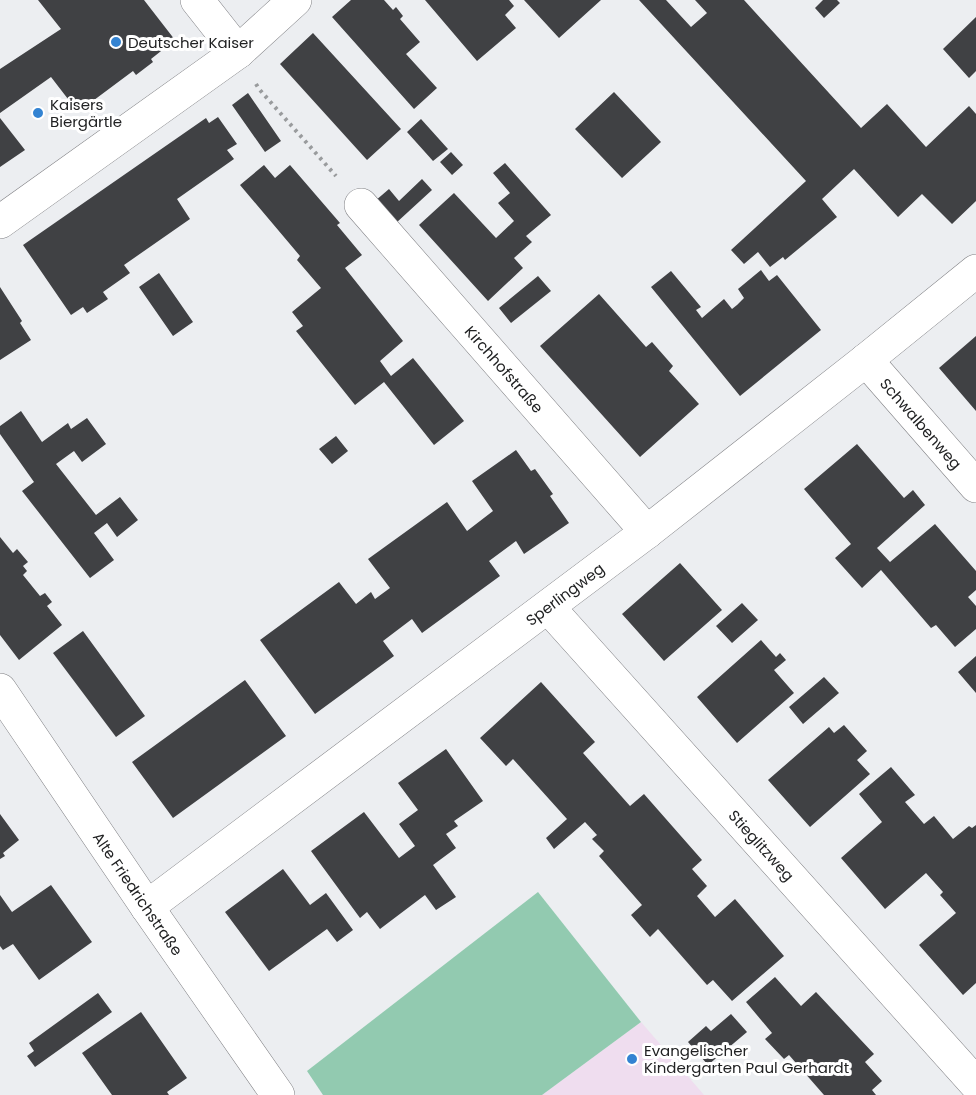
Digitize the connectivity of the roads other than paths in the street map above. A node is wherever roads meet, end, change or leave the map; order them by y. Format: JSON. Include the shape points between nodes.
{"nodes":[{"id":1,"x":197,"y":0,"type":"edge"},
{"id":2,"x":295,"y":0,"type":"edge"},
{"id":3,"x":238,"y":52,"type":"junction"},
{"id":4,"x":361,"y":205,"type":"road end"},
{"id":5,"x":0,"y":222,"type":"edge"},
{"id":6,"x":976,"y":271,"type":"edge"},
{"id":7,"x":866,"y":360,"type":"junction"},
{"id":8,"x":976,"y":486,"type":"edge"},
{"id":9,"x":647,"y":532,"type":"junction"},
{"id":10,"x":548,"y":607,"type":"junction"},
{"id":11,"x":0,"y":690,"type":"edge"},
{"id":12,"x":147,"y":908,"type":"junction"},
{"id":13,"x":976,"y":1084,"type":"edge"},
{"id":14,"x":278,"y":1095,"type":"edge"}],
"edges":[{"from":1,"to":3,"type":"street"},
{"from":2,"to":3,"type":"street"},
{"from":3,"to":5,"type":"street"},
{"from":4,"to":9,"type":"street","name":"Kirchhofstraße"},
{"from":6,"to":7,"type":"street","name":"Sperlingweg"},
{"from":7,"to":8,"type":"street","name":"Schwalbenweg"},
{"from":7,"to":9,"type":"street","name":"Sperlingweg"},
{"from":9,"to":10,"type":"street","name":"Sperlingweg"},
{"from":10,"to":12,"type":"street","name":"Sperlingweg"},
{"from":10,"to":13,"type":"street","name":"Stieglitzweg"},
{"from":11,"to":12,"type":"street","name":"Alte Friedrichstraße"},
{"from":12,"to":14,"type":"street","name":"Alte Friedrichstraße"}]}
